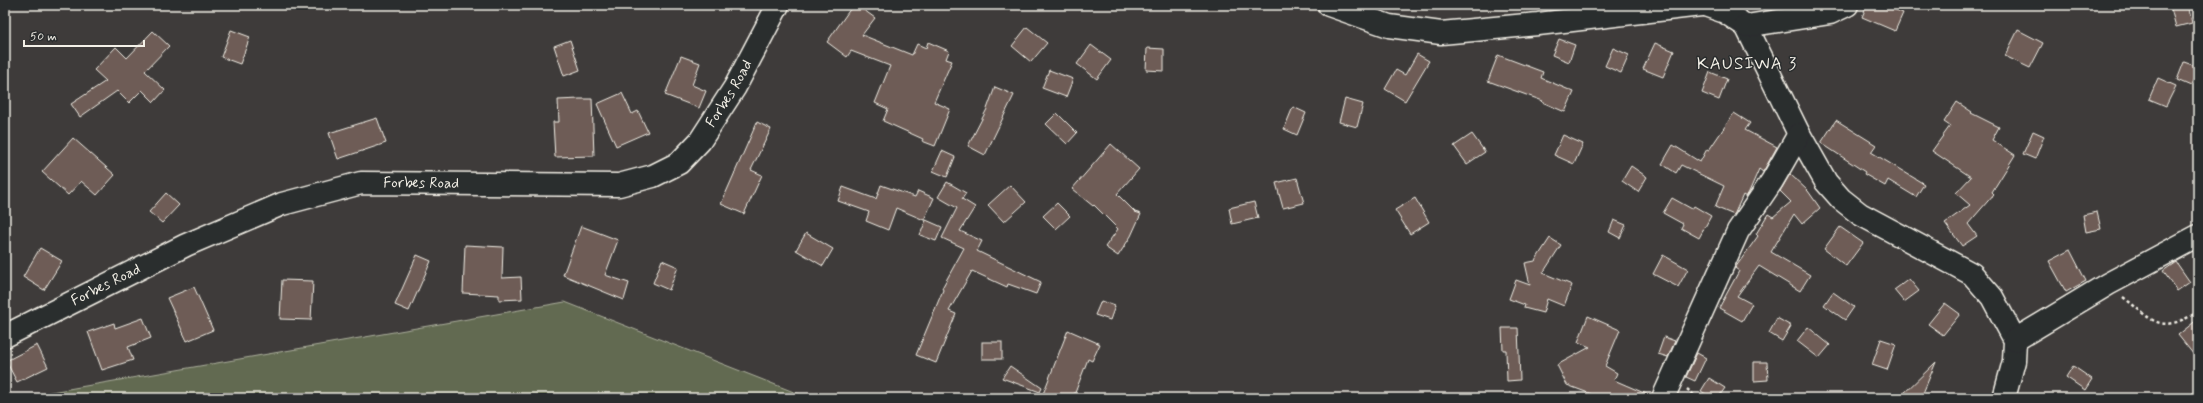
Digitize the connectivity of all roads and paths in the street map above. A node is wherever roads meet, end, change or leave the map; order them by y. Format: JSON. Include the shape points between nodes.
{"nodes":[{"id":1,"x":778,"y":5,"type":"edge"},
{"id":2,"x":1329,"y":5,"type":"edge"},
{"id":3,"x":1701,"y":5,"type":"edge"},
{"id":4,"x":1705,"y":5,"type":"edge"},
{"id":5,"x":1847,"y":5,"type":"edge"},
{"id":6,"x":1746,"y":26,"type":"junction"},
{"id":7,"x":1799,"y":134,"type":"junction"},
{"id":8,"x":2198,"y":236,"type":"edge"},
{"id":9,"x":2129,"y":302,"type":"dead end"},
{"id":10,"x":2196,"y":313,"type":"dead end"},
{"id":11,"x":5,"y":336,"type":"edge"},
{"id":12,"x":2014,"y":340,"type":"junction"},
{"id":13,"x":1663,"y":398,"type":"edge"},
{"id":14,"x":2004,"y":398,"type":"edge"}],
"edges":[{"from":1,"to":11,"type":"street","name":"Forbes Road","via":[[735,87],[700,141],[679,163],[653,176],[619,185],[361,183],[282,204],[192,242]]},
{"from":2,"to":3,"type":"street","via":[[1389,26],[1441,33]]},
{"from":4,"to":6,"type":"street","via":[[1725,12]]},
{"from":5,"to":6,"type":"street","via":[[1830,12]]},
{"from":6,"to":7,"type":"street"},
{"from":7,"to":12,"type":"street","via":[[1826,182],[1841,199],[1860,214],[1972,274],[1992,297]]},
{"from":7,"to":13,"type":"street","via":[[1772,181],[1738,231]]},
{"from":8,"to":12,"type":"street","via":[[2108,284]]},
{"from":9,"to":10,"type":"path","via":[[2155,322],[2168,325],[2181,322]]},
{"from":12,"to":14,"type":"street","via":[[2014,361]]}]}
